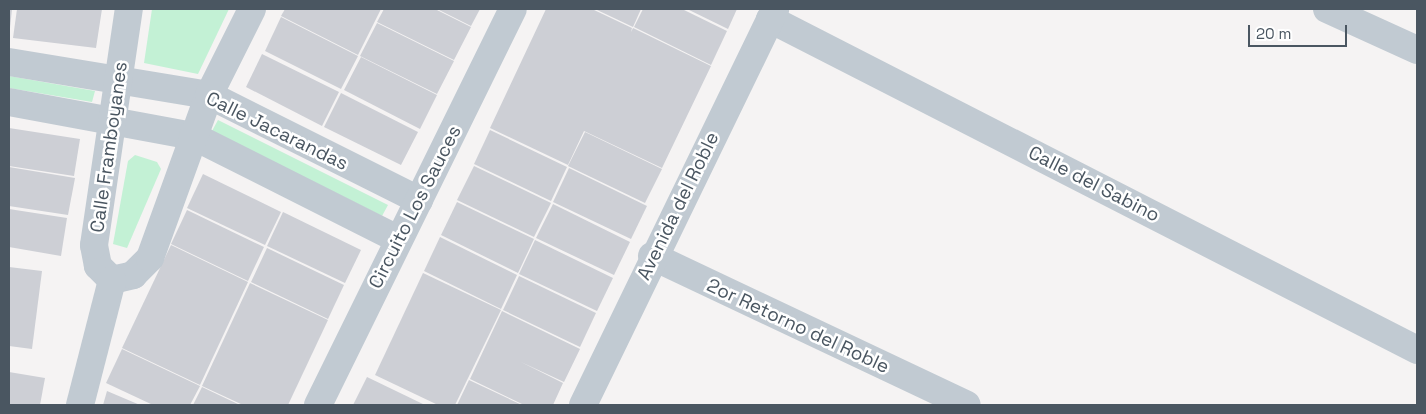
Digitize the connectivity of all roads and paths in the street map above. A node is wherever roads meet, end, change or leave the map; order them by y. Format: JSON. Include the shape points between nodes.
{"nodes":[{"id":1,"x":129,"y":9,"type":"edge"},
{"id":2,"x":252,"y":9,"type":"edge"},
{"id":3,"x":512,"y":9,"type":"edge"},
{"id":4,"x":1331,"y":9,"type":"edge"},
{"id":5,"x":772,"y":14,"type":"edge"},
{"id":6,"x":1417,"y":50,"type":"edge"},
{"id":7,"x":9,"y":62,"type":"edge"},
{"id":8,"x":118,"y":80,"type":"junction"},
{"id":9,"x":209,"y":95,"type":"junction"},
{"id":10,"x":9,"y":102,"type":"edge"},
{"id":11,"x":112,"y":120,"type":"junction"},
{"id":12,"x":193,"y":136,"type":"junction"},
{"id":13,"x":419,"y":200,"type":"junction"},
{"id":14,"x":398,"y":238,"type":"junction"},
{"id":15,"x":652,"y":256,"type":"junction"},
{"id":16,"x":112,"y":280,"type":"junction"},
{"id":17,"x":1417,"y":350,"type":"edge"},
{"id":18,"x":950,"y":402,"type":"edge"},
{"id":19,"x":80,"y":405,"type":"edge"},
{"id":20,"x":318,"y":405,"type":"edge"},
{"id":21,"x":583,"y":405,"type":"edge"}],
"edges":[{"from":1,"to":8,"type":"street","name":"Calle Framboyanes"},
{"from":2,"to":9,"type":"street"},
{"from":3,"to":13,"type":"street","name":"Circuito Los Sauces"},
{"from":4,"to":6,"type":"street"},
{"from":5,"to":15,"type":"street","name":"Avenida del Roble"},
{"from":5,"to":17,"type":"street","name":"Calle del Sabino"},
{"from":7,"to":8,"type":"street","name":"Calle Jacarandas"},
{"from":8,"to":9,"type":"street","name":"Calle Jacarandas"},
{"from":8,"to":11,"type":"street","name":"Calle Framboyanes"},
{"from":9,"to":12,"type":"street"},
{"from":9,"to":13,"type":"street","name":"Calle Jacarandas"},
{"from":10,"to":11,"type":"street"},
{"from":11,"to":12,"type":"street"},
{"from":11,"to":16,"type":"street","name":"Calle Framboyanes","via":[[94,245],[98,266]]},
{"from":12,"to":14,"type":"street"},
{"from":12,"to":16,"type":"street","via":[[150,258],[133,275]]},
{"from":13,"to":14,"type":"street","name":"Circuito Los Sauces"},
{"from":14,"to":20,"type":"street","name":"Circuito Los Sauces"},
{"from":15,"to":18,"type":"street","name":"2or Retorno del Roble"},
{"from":15,"to":21,"type":"street","name":"Avenida del Roble"},
{"from":16,"to":19,"type":"street"}]}
